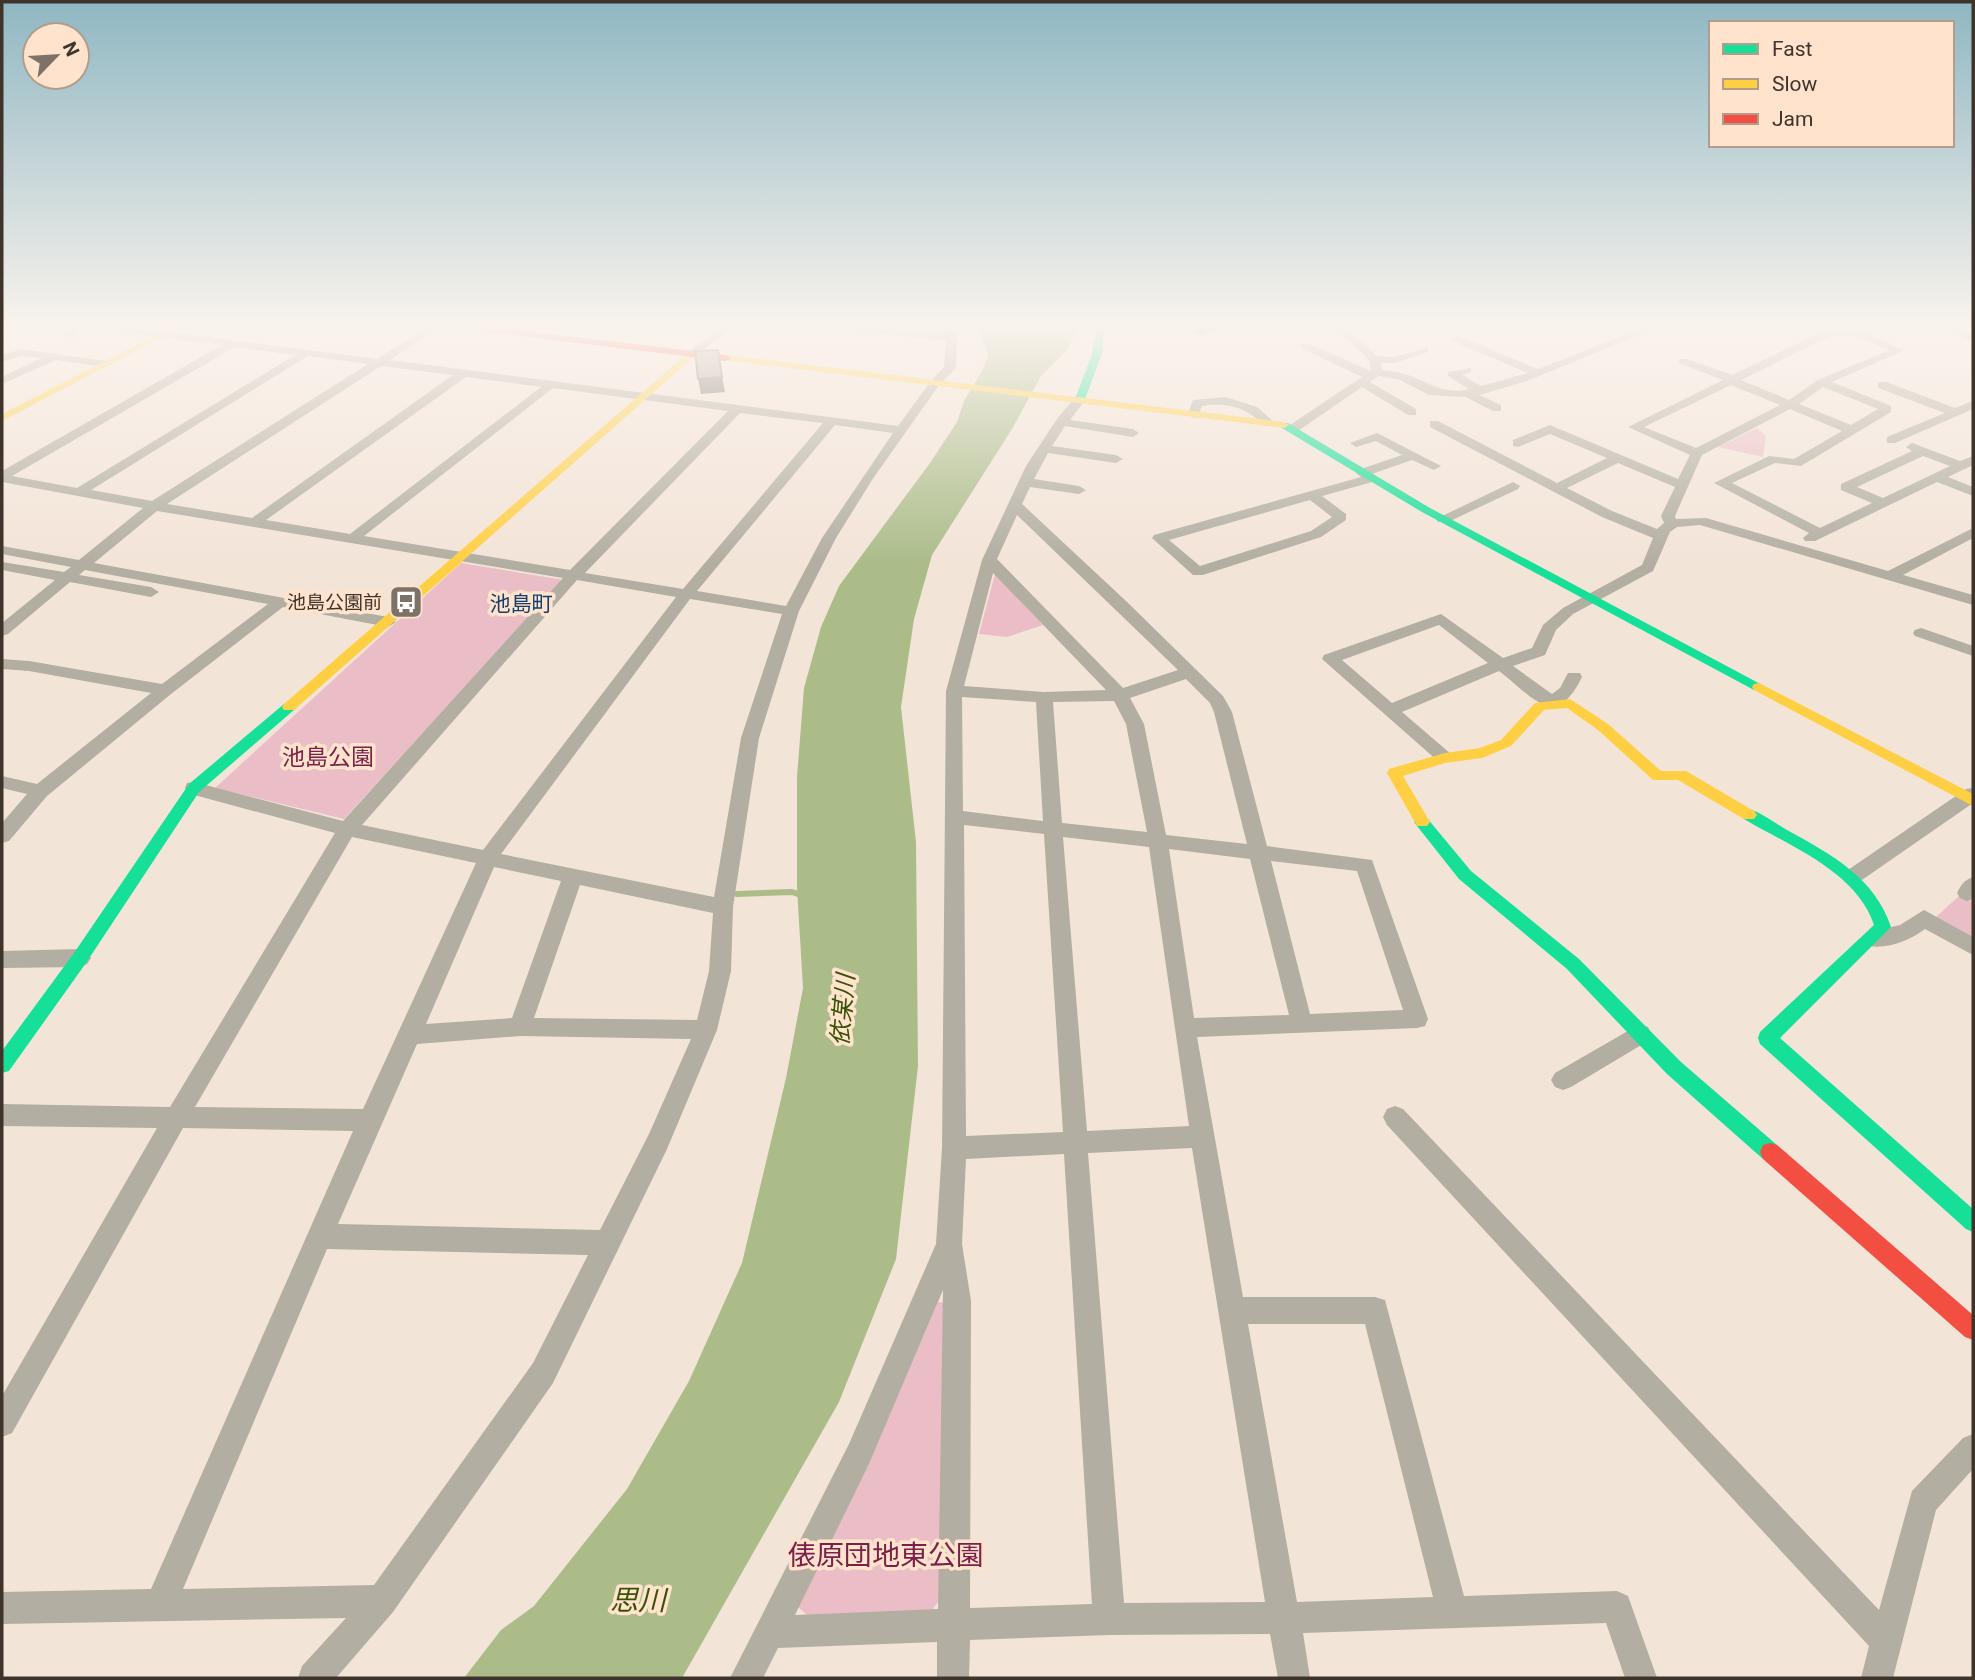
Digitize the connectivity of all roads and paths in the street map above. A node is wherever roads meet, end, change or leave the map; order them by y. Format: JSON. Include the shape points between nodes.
{"nodes":[{"id":1,"x":24,"y":406,"type":"edge"},
{"id":2,"x":124,"y":406,"type":"edge"},
{"id":3,"x":219,"y":406,"type":"edge"},
{"id":4,"x":310,"y":406,"type":"edge"},
{"id":5,"x":417,"y":406,"type":"edge"},
{"id":6,"x":522,"y":406,"type":"edge"},
{"id":7,"x":634,"y":406,"type":"edge"},
{"id":8,"x":712,"y":406,"type":"edge"},
{"id":9,"x":922,"y":406,"type":"edge"},
{"id":10,"x":1068,"y":406,"type":"edge"},
{"id":11,"x":1132,"y":406,"type":"edge"},
{"id":12,"x":1323,"y":406,"type":"edge"},
{"id":13,"x":1406,"y":406,"type":"edge"},
{"id":14,"x":1494,"y":406,"type":"edge"},
{"id":15,"x":1679,"y":406,"type":"edge"},
{"id":16,"x":1786,"y":406,"type":"edge"},
{"id":17,"x":1798,"y":406,"type":"edge"},
{"id":18,"x":1881,"y":406,"type":"edge"},
{"id":19,"x":1939,"y":406,"type":"edge"},
{"id":20,"x":1972,"y":406,"type":"edge"},
{"id":21,"x":1497,"y":408,"type":"dead end"},
{"id":22,"x":737,"y":410,"type":"junction"},
{"id":23,"x":1412,"y":412,"type":"dead end"},
{"id":24,"x":1954,"y":412,"type":"junction"},
{"id":25,"x":2,"y":418,"type":"edge"},
{"id":26,"x":831,"y":422,"type":"junction"},
{"id":27,"x":1061,"y":422,"type":"junction"},
{"id":28,"x":1434,"y":424,"type":"dead end"},
{"id":29,"x":1294,"y":428,"type":"junction"},
{"id":30,"x":903,"y":430,"type":"junction"},
{"id":31,"x":1873,"y":431,"type":"junction"},
{"id":32,"x":1133,"y":433,"type":"dead end"},
{"id":33,"x":1356,"y":443,"type":"dead end"},
{"id":34,"x":1518,"y":443,"type":"dead end"},
{"id":35,"x":1044,"y":449,"type":"junction"},
{"id":36,"x":1923,"y":451,"type":"junction"},
{"id":37,"x":1697,"y":453,"type":"junction"},
{"id":38,"x":1413,"y":455,"type":"junction"},
{"id":39,"x":1617,"y":458,"type":"junction"},
{"id":40,"x":1116,"y":459,"type":"dead end"},
{"id":41,"x":1967,"y":463,"type":"edge"},
{"id":42,"x":1434,"y":466,"type":"dead end"},
{"id":43,"x":1367,"y":475,"type":"junction"},
{"id":44,"x":2,"y":477,"type":"edge"},
{"id":45,"x":1938,"y":478,"type":"junction"},
{"id":46,"x":1026,"y":482,"type":"junction"},
{"id":47,"x":1513,"y":486,"type":"dead end"},
{"id":48,"x":1684,"y":486,"type":"junction"},
{"id":49,"x":1557,"y":488,"type":"junction"},
{"id":50,"x":1079,"y":490,"type":"dead end"},
{"id":51,"x":81,"y":491,"type":"junction"},
{"id":52,"x":1973,"y":492,"type":"edge"},
{"id":53,"x":1312,"y":495,"type":"junction"},
{"id":54,"x":1882,"y":503,"type":"junction"},
{"id":55,"x":1015,"y":505,"type":"junction"},
{"id":56,"x":154,"y":506,"type":"junction"},
{"id":57,"x":1443,"y":519,"type":"junction"},
{"id":58,"x":255,"y":522,"type":"junction"},
{"id":59,"x":1672,"y":524,"type":"junction"},
{"id":60,"x":1973,"y":532,"type":"edge"},
{"id":61,"x":1819,"y":533,"type":"junction"},
{"id":62,"x":1661,"y":536,"type":"junction"},
{"id":63,"x":352,"y":539,"type":"junction"},
{"id":64,"x":1791,"y":546,"type":"junction"},
{"id":65,"x":2,"y":550,"type":"edge"},
{"id":66,"x":460,"y":556,"type":"junction"},
{"id":67,"x":989,"y":560,"type":"junction"},
{"id":68,"x":2,"y":566,"type":"edge"},
{"id":69,"x":83,"y":566,"type":"junction"},
{"id":70,"x":573,"y":576,"type":"junction"},
{"id":71,"x":1889,"y":576,"type":"junction"},
{"id":72,"x":68,"y":578,"type":"junction"},
{"id":73,"x":686,"y":594,"type":"junction"},
{"id":74,"x":1595,"y":598,"type":"junction"},
{"id":75,"x":1973,"y":600,"type":"edge"},
{"id":76,"x":273,"y":608,"type":"junction"},
{"id":77,"x":791,"y":611,"type":"junction"},
{"id":78,"x":382,"y":628,"type":"junction"},
{"id":79,"x":2,"y":631,"type":"edge"},
{"id":80,"x":1921,"y":633,"type":"dead end"},
{"id":81,"x":1973,"y":651,"type":"edge"},
{"id":82,"x":1502,"y":663,"type":"junction"},
{"id":83,"x":2,"y":664,"type":"edge"},
{"id":84,"x":1189,"y":672,"type":"junction"},
{"id":85,"x":1574,"y":677,"type":"dead end"},
{"id":86,"x":165,"y":690,"type":"junction"},
{"id":87,"x":954,"y":691,"type":"junction"},
{"id":88,"x":1120,"y":695,"type":"junction"},
{"id":89,"x":1044,"y":696,"type":"junction"},
{"id":90,"x":1552,"y":703,"type":"junction"},
{"id":91,"x":1392,"y":710,"type":"junction"},
{"id":92,"x":1445,"y":758,"type":"junction"},
{"id":93,"x":2,"y":782,"type":"edge"},
{"id":94,"x":194,"y":788,"type":"junction"},
{"id":95,"x":40,"y":791,"type":"junction"},
{"id":96,"x":1971,"y":797,"type":"edge"},
{"id":97,"x":954,"y":817,"type":"junction"},
{"id":98,"x":347,"y":828,"type":"junction"},
{"id":99,"x":1051,"y":828,"type":"junction"},
{"id":100,"x":2,"y":836,"type":"edge"},
{"id":101,"x":1158,"y":841,"type":"junction"},
{"id":102,"x":1259,"y":853,"type":"junction"},
{"id":103,"x":488,"y":857,"type":"junction"},
{"id":104,"x":573,"y":876,"type":"junction"},
{"id":105,"x":1852,"y":877,"type":"junction"},
{"id":106,"x":723,"y":907,"type":"junction"},
{"id":107,"x":1872,"y":939,"type":"junction"},
{"id":108,"x":1973,"y":947,"type":"edge"},
{"id":109,"x":80,"y":958,"type":"junction"},
{"id":110,"x":2,"y":960,"type":"edge"},
{"id":111,"x":1302,"y":1024,"type":"junction"},
{"id":112,"x":520,"y":1027,"type":"junction"},
{"id":113,"x":1184,"y":1028,"type":"junction"},
{"id":114,"x":706,"y":1030,"type":"junction"},
{"id":115,"x":1640,"y":1034,"type":"junction"},
{"id":116,"x":411,"y":1035,"type":"junction"},
{"id":117,"x":2,"y":1065,"type":"edge"},
{"id":118,"x":1563,"y":1080,"type":"dead end"},
{"id":119,"x":2,"y":1115,"type":"edge"},
{"id":120,"x":1395,"y":1117,"type":"dead end"},
{"id":121,"x":175,"y":1119,"type":"junction"},
{"id":122,"x":370,"y":1120,"type":"junction"},
{"id":123,"x":1204,"y":1136,"type":"junction"},
{"id":124,"x":1075,"y":1143,"type":"junction"},
{"id":125,"x":954,"y":1147,"type":"junction"},
{"id":126,"x":1973,"y":1222,"type":"edge"},
{"id":127,"x":321,"y":1236,"type":"junction"},
{"id":128,"x":607,"y":1243,"type":"junction"},
{"id":129,"x":949,"y":1244,"type":"junction"},
{"id":130,"x":1233,"y":1311,"type":"junction"},
{"id":131,"x":1973,"y":1329,"type":"edge"},
{"id":132,"x":2,"y":1423,"type":"edge"},
{"id":133,"x":1973,"y":1448,"type":"edge"},
{"id":134,"x":382,"y":1601,"type":"junction"},
{"id":135,"x":161,"y":1603,"type":"junction"},
{"id":136,"x":2,"y":1608,"type":"edge"},
{"id":137,"x":1453,"y":1613,"type":"junction"},
{"id":138,"x":1283,"y":1618,"type":"junction"},
{"id":139,"x":1109,"y":1619,"type":"junction"},
{"id":140,"x":953,"y":1625,"type":"junction"},
{"id":141,"x":769,"y":1632,"type":"junction"},
{"id":142,"x":1886,"y":1641,"type":"junction"},
{"id":143,"x":314,"y":1678,"type":"edge"},
{"id":144,"x":746,"y":1678,"type":"edge"},
{"id":145,"x":953,"y":1678,"type":"edge"},
{"id":146,"x":1294,"y":1678,"type":"edge"},
{"id":147,"x":1641,"y":1678,"type":"edge"},
{"id":148,"x":1877,"y":1678,"type":"edge"}],
"edges":[{"from":1,"to":25,"type":"street"},
{"from":2,"to":44,"type":"street"},
{"from":3,"to":51,"type":"street"},
{"from":4,"to":56,"type":"street"},
{"from":5,"to":58,"type":"street"},
{"from":6,"to":63,"type":"street"},
{"from":7,"to":66,"type":"street"},
{"from":8,"to":22,"type":"street"},
{"from":9,"to":30,"type":"street"},
{"from":10,"to":27,"type":"street"},
{"from":11,"to":29,"type":"street"},
{"from":12,"to":29,"type":"street"},
{"from":13,"to":23,"type":"street"},
{"from":14,"to":21,"type":"street"},
{"from":15,"to":37,"type":"street","via":[[1634,427]]},
{"from":16,"to":37,"type":"street"},
{"from":17,"to":31,"type":"street"},
{"from":18,"to":31,"type":"street","via":[[1887,409]]},
{"from":19,"to":24,"type":"street"},
{"from":20,"to":24,"type":"street"},
{"from":22,"to":26,"type":"street"},
{"from":22,"to":70,"type":"street"},
{"from":24,"to":31,"type":"street"},
{"from":26,"to":30,"type":"street"},
{"from":26,"to":73,"type":"street"},
{"from":27,"to":32,"type":"street"},
{"from":27,"to":35,"type":"street"},
{"from":28,"to":49,"type":"street"},
{"from":29,"to":43,"type":"street"},
{"from":30,"to":77,"type":"street","via":[[829,538]]},
{"from":31,"to":36,"type":"street"},
{"from":31,"to":61,"type":"street","via":[[1796,463],[1774,459],[1721,483]]},
{"from":33,"to":38,"type":"street","via":[[1377,437]]},
{"from":34,"to":39,"type":"street","via":[[1550,429]]},
{"from":35,"to":40,"type":"street"},
{"from":35,"to":46,"type":"street"},
{"from":36,"to":41,"type":"street"},
{"from":36,"to":54,"type":"street","via":[[1846,487]]},
{"from":37,"to":48,"type":"street"},
{"from":38,"to":42,"type":"street"},
{"from":38,"to":43,"type":"street"},
{"from":39,"to":48,"type":"street"},
{"from":39,"to":49,"type":"street"},
{"from":41,"to":45,"type":"street"},
{"from":43,"to":53,"type":"street"},
{"from":43,"to":57,"type":"street"},
{"from":44,"to":51,"type":"street"},
{"from":45,"to":52,"type":"street"},
{"from":45,"to":54,"type":"street"},
{"from":46,"to":50,"type":"street"},
{"from":46,"to":55,"type":"street"},
{"from":47,"to":57,"type":"street"},
{"from":48,"to":59,"type":"street","via":[[1668,516]]},
{"from":49,"to":62,"type":"street"},
{"from":51,"to":56,"type":"street"},
{"from":53,"to":53,"type":"street","via":[[1236,517],[1159,538],[1198,572],[1316,534],[1341,517]]},
{"from":54,"to":61,"type":"street"},
{"from":55,"to":67,"type":"street"},
{"from":55,"to":84,"type":"street"},
{"from":56,"to":58,"type":"street"},
{"from":56,"to":69,"type":"street"},
{"from":57,"to":74,"type":"street"},
{"from":58,"to":63,"type":"street"},
{"from":59,"to":62,"type":"street"},
{"from":59,"to":64,"type":"street","via":[[1701,521]]},
{"from":60,"to":71,"type":"street"},
{"from":61,"to":64,"type":"street"},
{"from":62,"to":74,"type":"street","via":[[1648,568]]},
{"from":63,"to":66,"type":"street"},
{"from":64,"to":71,"type":"street"},
{"from":65,"to":69,"type":"street"},
{"from":66,"to":70,"type":"street"},
{"from":66,"to":78,"type":"street"},
{"from":67,"to":87,"type":"street"},
{"from":67,"to":88,"type":"street"},
{"from":68,"to":72,"type":"street"},
{"from":69,"to":72,"type":"street"},
{"from":69,"to":76,"type":"street"},
{"from":70,"to":73,"type":"street"},
{"from":70,"to":98,"type":"street"},
{"from":71,"to":75,"type":"street"},
{"from":72,"to":76,"type":"street"},
{"from":72,"to":79,"type":"street"},
{"from":73,"to":77,"type":"street"},
{"from":73,"to":103,"type":"street"},
{"from":74,"to":82,"type":"street","via":[[1568,611],[1549,628],[1539,650]]},
{"from":74,"to":96,"type":"street"},
{"from":76,"to":78,"type":"street"},
{"from":76,"to":86,"type":"street"},
{"from":77,"to":106,"type":"street","via":[[750,738]]},
{"from":78,"to":94,"type":"street"},
{"from":80,"to":81,"type":"street"},
{"from":82,"to":90,"type":"street"},
{"from":82,"to":91,"type":"street"},
{"from":82,"to":91,"type":"street","via":[[1441,619],[1330,659]]},
{"from":83,"to":86,"type":"street"},
{"from":84,"to":88,"type":"street"},
{"from":84,"to":102,"type":"street","via":[[1223,712]]},
{"from":85,"to":90,"type":"street","via":[[1567,691]]},
{"from":86,"to":95,"type":"street"},
{"from":87,"to":89,"type":"street"},
{"from":87,"to":97,"type":"street"},
{"from":88,"to":89,"type":"street"},
{"from":88,"to":101,"type":"street","via":[[1135,724]]},
{"from":89,"to":99,"type":"street"},
{"from":90,"to":92,"type":"street","via":[[1540,706],[1506,744]]},
{"from":90,"to":105,"type":"street","via":[[1570,703],[1658,776],[1682,775]]},
{"from":91,"to":92,"type":"street"},
{"from":92,"to":115,"type":"street","via":[[1394,773],[1428,831],[1465,875],[1573,964]]},
{"from":93,"to":95,"type":"street"},
{"from":94,"to":98,"type":"street"},
{"from":94,"to":109,"type":"street"},
{"from":95,"to":100,"type":"street"},
{"from":96,"to":105,"type":"street"},
{"from":97,"to":99,"type":"street"},
{"from":97,"to":125,"type":"street"},
{"from":98,"to":103,"type":"street"},
{"from":98,"to":121,"type":"street"},
{"from":99,"to":101,"type":"street"},
{"from":99,"to":124,"type":"street"},
{"from":101,"to":102,"type":"street"},
{"from":101,"to":113,"type":"street"},
{"from":102,"to":111,"type":"street"},
{"from":102,"to":111,"type":"street","via":[[1365,865],[1417,1020]]},
{"from":103,"to":104,"type":"street"},
{"from":103,"to":116,"type":"street"},
{"from":104,"to":106,"type":"street"},
{"from":104,"to":112,"type":"street"},
{"from":105,"to":107,"type":"street","via":[[1882,917],[1883,927]]},
{"from":106,"to":114,"type":"street","via":[[720,971]]},
{"from":107,"to":108,"type":"street","via":[[1906,932],[1924,918]]},
{"from":107,"to":126,"type":"street","via":[[1767,1038]]},
{"from":109,"to":110,"type":"street"},
{"from":109,"to":117,"type":"street"},
{"from":111,"to":113,"type":"street"},
{"from":112,"to":114,"type":"street"},
{"from":112,"to":116,"type":"street"},
{"from":113,"to":123,"type":"street"},
{"from":114,"to":128,"type":"street"},
{"from":115,"to":118,"type":"street"},
{"from":115,"to":131,"type":"street"},
{"from":116,"to":122,"type":"street"},
{"from":119,"to":121,"type":"street"},
{"from":120,"to":142,"type":"street"},
{"from":121,"to":122,"type":"street"},
{"from":121,"to":132,"type":"street"},
{"from":122,"to":127,"type":"street"},
{"from":123,"to":124,"type":"street"},
{"from":123,"to":130,"type":"street"},
{"from":124,"to":125,"type":"street"},
{"from":124,"to":139,"type":"street"},
{"from":125,"to":129,"type":"street"},
{"from":127,"to":128,"type":"street"},
{"from":127,"to":135,"type":"street"},
{"from":128,"to":134,"type":"street","via":[[543,1373]]},
{"from":129,"to":140,"type":"street","via":[[958,1301]]},
{"from":129,"to":141,"type":"street","via":[[859,1454]]},
{"from":130,"to":137,"type":"street","via":[[1375,1310]]},
{"from":130,"to":138,"type":"street"},
{"from":133,"to":142,"type":"street","via":[[1923,1502]]},
{"from":134,"to":135,"type":"street"},
{"from":134,"to":143,"type":"street"},
{"from":135,"to":136,"type":"street"},
{"from":137,"to":138,"type":"street"},
{"from":137,"to":147,"type":"street","via":[[1617,1607]]},
{"from":138,"to":139,"type":"street"},
{"from":138,"to":146,"type":"street"},
{"from":139,"to":140,"type":"street"},
{"from":140,"to":141,"type":"street"},
{"from":140,"to":145,"type":"street"},
{"from":141,"to":144,"type":"street"},
{"from":142,"to":148,"type":"street"}]}
